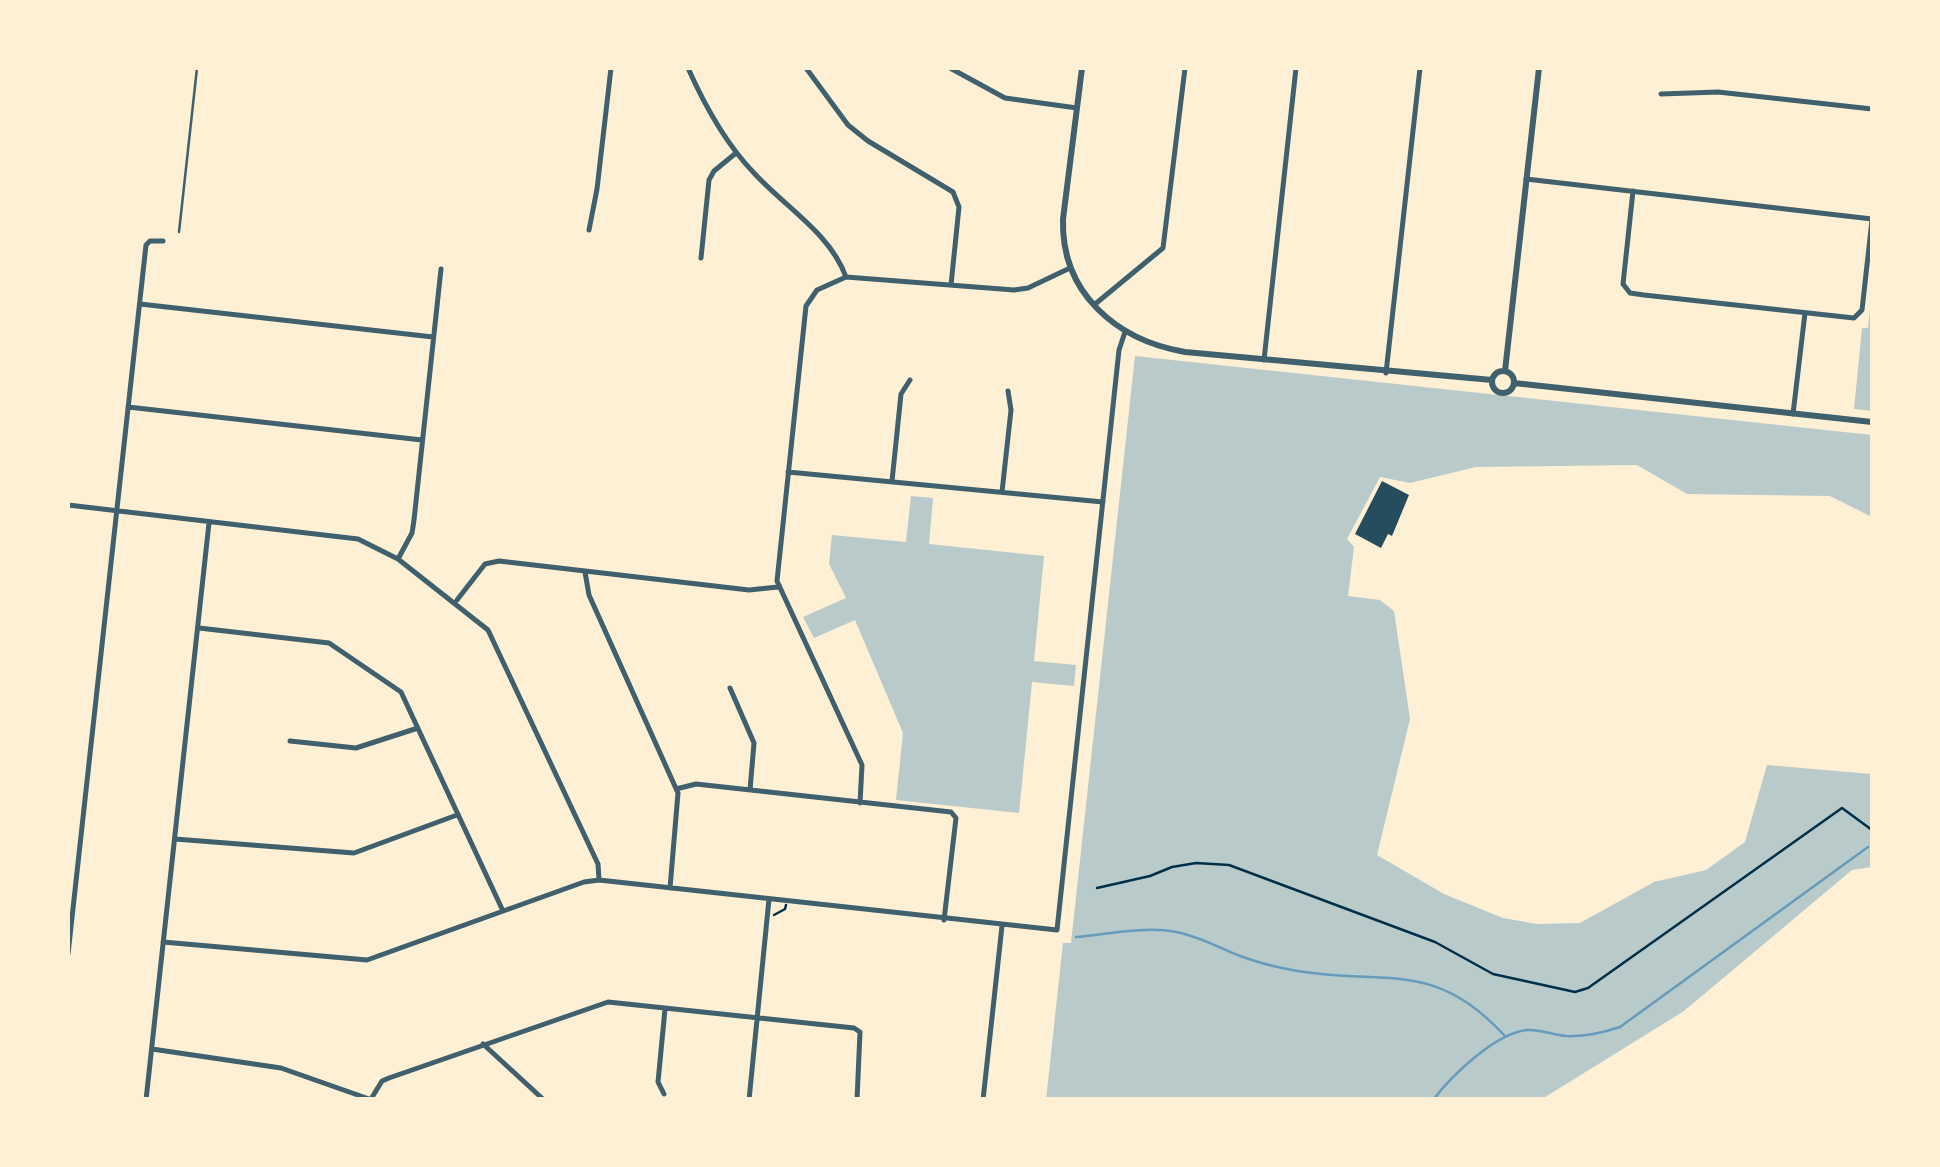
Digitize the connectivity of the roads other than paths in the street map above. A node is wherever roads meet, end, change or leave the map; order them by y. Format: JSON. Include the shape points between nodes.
{"nodes":[{"id":1,"x":197,"y":68,"type":"edge"},
{"id":2,"x":611,"y":68,"type":"edge"},
{"id":3,"x":688,"y":68,"type":"edge"},
{"id":4,"x":806,"y":68,"type":"edge"},
{"id":5,"x":950,"y":68,"type":"edge"},
{"id":6,"x":1082,"y":68,"type":"edge"},
{"id":7,"x":1185,"y":68,"type":"edge"},
{"id":8,"x":1296,"y":68,"type":"edge"},
{"id":9,"x":1420,"y":68,"type":"edge"},
{"id":10,"x":1539,"y":68,"type":"edge"},
{"id":11,"x":1661,"y":94,"type":"dead end"},
{"id":12,"x":1077,"y":108,"type":"junction"},
{"id":13,"x":1872,"y":109,"type":"edge"},
{"id":14,"x":736,"y":153,"type":"junction"},
{"id":15,"x":1526,"y":179,"type":"junction"},
{"id":16,"x":1632,"y":191,"type":"junction"},
{"id":17,"x":1872,"y":220,"type":"edge"},
{"id":18,"x":589,"y":230,"type":"dead end"},
{"id":19,"x":179,"y":232,"type":"dead end"},
{"id":20,"x":162,"y":242,"type":"dead end"},
{"id":21,"x":701,"y":258,"type":"dead end"},
{"id":22,"x":1070,"y":268,"type":"junction"},
{"id":23,"x":441,"y":269,"type":"dead end"},
{"id":24,"x":846,"y":277,"type":"junction"},
{"id":25,"x":1869,"y":280,"type":"edge"},
{"id":26,"x":952,"y":285,"type":"junction"},
{"id":27,"x":140,"y":304,"type":"junction"},
{"id":28,"x":1093,"y":306,"type":"junction"},
{"id":29,"x":1804,"y":313,"type":"junction"},
{"id":30,"x":1124,"y":332,"type":"junction"},
{"id":31,"x":433,"y":338,"type":"junction"},
{"id":32,"x":1264,"y":360,"type":"junction"},
{"id":33,"x":1504,"y":371,"type":"junction"},
{"id":34,"x":1386,"y":373,"type":"junction"},
{"id":35,"x":910,"y":380,"type":"dead end"},
{"id":36,"x":1492,"y":380,"type":"junction"},
{"id":37,"x":1514,"y":383,"type":"junction"},
{"id":38,"x":1008,"y":391,"type":"dead end"},
{"id":39,"x":128,"y":407,"type":"junction"},
{"id":40,"x":1793,"y":414,"type":"junction"},
{"id":41,"x":1872,"y":422,"type":"edge"},
{"id":42,"x":422,"y":440,"type":"junction"},
{"id":43,"x":787,"y":472,"type":"junction"},
{"id":44,"x":892,"y":481,"type":"junction"},
{"id":45,"x":1002,"y":492,"type":"junction"},
{"id":46,"x":1103,"y":502,"type":"junction"},
{"id":47,"x":68,"y":505,"type":"edge"},
{"id":48,"x":116,"y":512,"type":"junction"},
{"id":49,"x":209,"y":522,"type":"junction"},
{"id":50,"x":398,"y":558,"type":"junction"},
{"id":51,"x":585,"y":571,"type":"junction"},
{"id":52,"x":778,"y":587,"type":"junction"},
{"id":53,"x":456,"y":601,"type":"junction"},
{"id":54,"x":198,"y":628,"type":"junction"},
{"id":55,"x":730,"y":688,"type":"dead end"},
{"id":56,"x":418,"y":728,"type":"junction"},
{"id":57,"x":290,"y":741,"type":"dead end"},
{"id":58,"x":676,"y":788,"type":"junction"},
{"id":59,"x":750,"y":790,"type":"junction"},
{"id":60,"x":860,"y":803,"type":"junction"},
{"id":61,"x":457,"y":815,"type":"junction"},
{"id":62,"x":176,"y":839,"type":"junction"},
{"id":63,"x":599,"y":880,"type":"junction"},
{"id":64,"x":670,"y":888,"type":"junction"},
{"id":65,"x":769,"y":899,"type":"junction"},
{"id":66,"x":503,"y":911,"type":"junction"},
{"id":67,"x":944,"y":920,"type":"junction"},
{"id":68,"x":1002,"y":926,"type":"junction"},
{"id":69,"x":163,"y":942,"type":"junction"},
{"id":70,"x":68,"y":954,"type":"edge"},
{"id":71,"x":665,"y":1008,"type":"junction"},
{"id":72,"x":757,"y":1017,"type":"junction"},
{"id":73,"x":483,"y":1044,"type":"junction"},
{"id":74,"x":152,"y":1049,"type":"junction"},
{"id":75,"x":664,"y":1094,"type":"dead end"},
{"id":76,"x":371,"y":1099,"type":"edge"},
{"id":77,"x":146,"y":1100,"type":"edge"},
{"id":78,"x":544,"y":1100,"type":"edge"},
{"id":79,"x":750,"y":1100,"type":"edge"},
{"id":80,"x":857,"y":1100,"type":"edge"},
{"id":81,"x":983,"y":1100,"type":"edge"}],
"edges":[{"from":1,"to":19,"type":"lane"},
{"from":2,"to":18,"type":"street"},
{"from":3,"to":14,"type":"street"},
{"from":4,"to":26,"type":"street","via":[[858,133],[953,192],[958,208]]},
{"from":5,"to":12,"type":"street","via":[[1005,98]]},
{"from":6,"to":12,"type":"street"},
{"from":7,"to":28,"type":"street","via":[[1163,248]]},
{"from":8,"to":32,"type":"street"},
{"from":9,"to":34,"type":"street"},
{"from":10,"to":15,"type":"street"},
{"from":11,"to":13,"type":"street","via":[[1736,94]]},
{"from":12,"to":22,"type":"street","via":[[1063,219]]},
{"from":14,"to":21,"type":"street","via":[[709,180]]},
{"from":14,"to":24,"type":"street","via":[[829,244]]},
{"from":15,"to":16,"type":"street"},
{"from":15,"to":33,"type":"street"},
{"from":16,"to":17,"type":"street"},
{"from":16,"to":29,"type":"street","via":[[1625,289]]},
{"from":17,"to":25,"type":"street"},
{"from":20,"to":27,"type":"street","via":[[146,245]]},
{"from":22,"to":26,"type":"street","via":[[1021,289]]},
{"from":22,"to":28,"type":"street"},
{"from":23,"to":31,"type":"street"},
{"from":24,"to":26,"type":"street"},
{"from":24,"to":43,"type":"street","via":[[818,290],[806,306]]},
{"from":25,"to":29,"type":"street","via":[[1860,316]]},
{"from":27,"to":31,"type":"street"},
{"from":27,"to":39,"type":"street"},
{"from":28,"to":30,"type":"street"},
{"from":29,"to":40,"type":"street"},
{"from":30,"to":32,"type":"street","via":[[1165,348]]},
{"from":30,"to":46,"type":"street"},
{"from":31,"to":42,"type":"street"},
{"from":32,"to":34,"type":"street"},
{"from":33,"to":36,"type":"street"},
{"from":33,"to":37,"type":"street"},
{"from":34,"to":36,"type":"street"},
{"from":35,"to":44,"type":"street","via":[[902,394]]},
{"from":36,"to":37,"type":"street","via":[[1503,394]]},
{"from":37,"to":40,"type":"street"},
{"from":38,"to":45,"type":"street","via":[[1012,410]]},
{"from":39,"to":42,"type":"street"},
{"from":39,"to":48,"type":"street"},
{"from":40,"to":41,"type":"street"},
{"from":42,"to":50,"type":"street","via":[[412,533]]},
{"from":43,"to":44,"type":"street"},
{"from":43,"to":52,"type":"street"},
{"from":44,"to":45,"type":"street"},
{"from":45,"to":46,"type":"street"},
{"from":46,"to":68,"type":"street","via":[[1057,930]]},
{"from":47,"to":48,"type":"street"},
{"from":48,"to":49,"type":"street"},
{"from":48,"to":70,"type":"street"},
{"from":49,"to":50,"type":"street","via":[[358,539]]},
{"from":49,"to":54,"type":"street"},
{"from":50,"to":53,"type":"street"},
{"from":51,"to":52,"type":"street","via":[[749,590]]},
{"from":51,"to":53,"type":"street","via":[[491,562]]},
{"from":51,"to":58,"type":"street","via":[[588,596]]},
{"from":52,"to":60,"type":"street","via":[[862,765]]},
{"from":53,"to":63,"type":"street","via":[[498,646],[598,864]]},
{"from":54,"to":56,"type":"street","via":[[329,643],[401,692]]},
{"from":54,"to":62,"type":"street"},
{"from":55,"to":59,"type":"street","via":[[754,743]]},
{"from":56,"to":57,"type":"street","via":[[356,748]]},
{"from":56,"to":61,"type":"street"},
{"from":58,"to":59,"type":"street"},
{"from":58,"to":64,"type":"street"},
{"from":59,"to":60,"type":"street"},
{"from":60,"to":67,"type":"street","via":[[952,812]]},
{"from":61,"to":62,"type":"street","via":[[354,853]]},
{"from":61,"to":66,"type":"street"},
{"from":62,"to":69,"type":"street"},
{"from":63,"to":64,"type":"street"},
{"from":63,"to":66,"type":"street"},
{"from":64,"to":65,"type":"street"},
{"from":65,"to":67,"type":"street"},
{"from":65,"to":72,"type":"street"},
{"from":66,"to":69,"type":"street","via":[[367,960]]},
{"from":67,"to":68,"type":"street"},
{"from":68,"to":81,"type":"street"},
{"from":69,"to":74,"type":"street"},
{"from":71,"to":72,"type":"street"},
{"from":71,"to":73,"type":"street","via":[[608,1002]]},
{"from":71,"to":75,"type":"street","via":[[658,1082]]},
{"from":72,"to":79,"type":"street"},
{"from":72,"to":80,"type":"street","via":[[858,1029]]},
{"from":73,"to":76,"type":"street","via":[[388,1078]]},
{"from":73,"to":78,"type":"street"},
{"from":74,"to":76,"type":"street","via":[[281,1068]]},
{"from":74,"to":77,"type":"street"}]}
